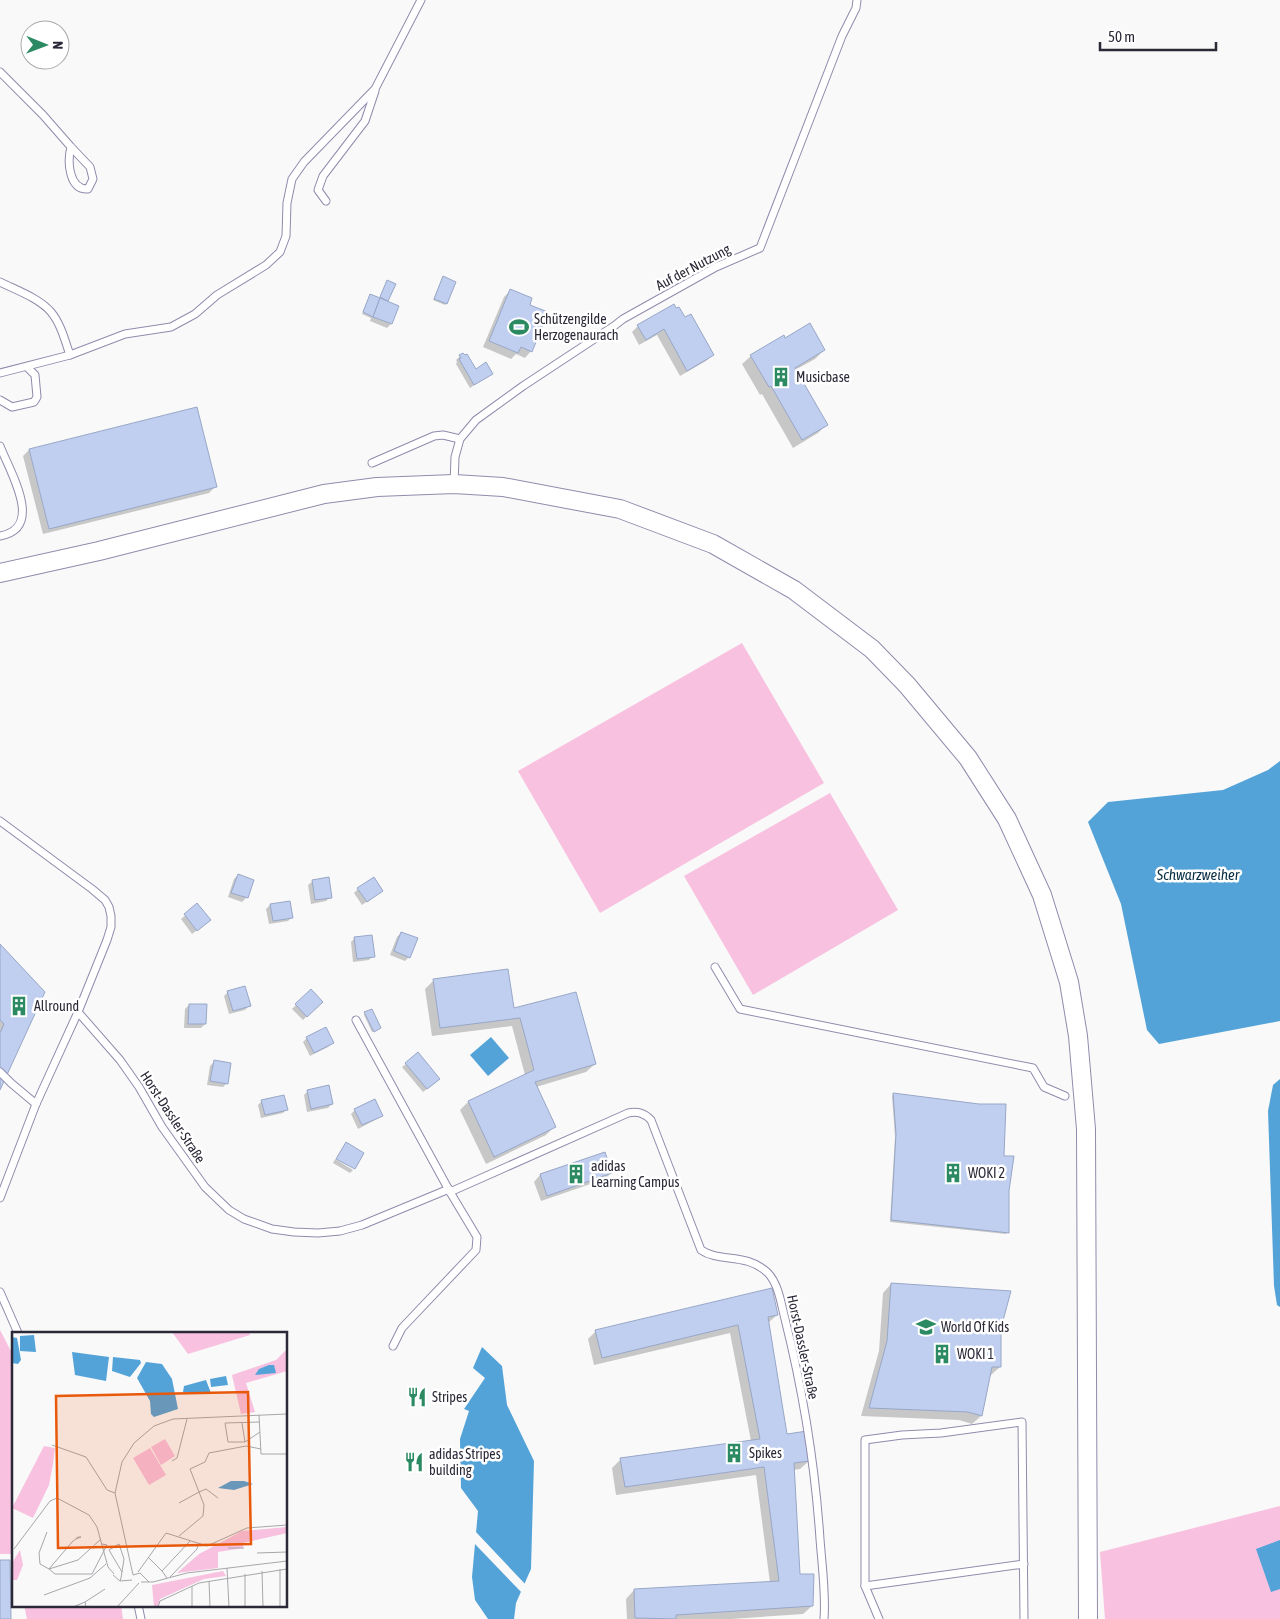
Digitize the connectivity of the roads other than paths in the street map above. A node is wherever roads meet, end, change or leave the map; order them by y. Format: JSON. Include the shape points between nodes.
{"nodes":[{"id":1,"x":421,"y":0,"type":"edge"},
{"id":2,"x":857,"y":0,"type":"edge"},
{"id":3,"x":0,"y":72,"type":"edge"},
{"id":4,"x":375,"y":89,"type":"junction"},
{"id":5,"x":71,"y":147,"type":"junction"},
{"id":6,"x":326,"y":201,"type":"dead end"},
{"id":7,"x":0,"y":282,"type":"edge"},
{"id":8,"x":70,"y":355,"type":"junction"},
{"id":9,"x":27,"y":367,"type":"junction"},
{"id":10,"x":0,"y":372,"type":"edge"},
{"id":11,"x":0,"y":400,"type":"edge"},
{"id":12,"x":460,"y":438,"type":"junction"},
{"id":13,"x":0,"y":446,"type":"edge"},
{"id":14,"x":372,"y":463,"type":"dead end"},
{"id":15,"x":454,"y":484,"type":"junction"},
{"id":16,"x":0,"y":536,"type":"edge"},
{"id":17,"x":0,"y":573,"type":"edge"},
{"id":18,"x":0,"y":821,"type":"edge"},
{"id":19,"x":715,"y":966,"type":"dead end"},
{"id":20,"x":78,"y":1012,"type":"junction"},
{"id":21,"x":356,"y":1020,"type":"dead end"},
{"id":22,"x":0,"y":1072,"type":"edge"},
{"id":23,"x":1065,"y":1096,"type":"dead end"},
{"id":24,"x":36,"y":1104,"type":"junction"},
{"id":25,"x":0,"y":1174,"type":"edge"},
{"id":26,"x":8,"y":1175,"type":"junction"},
{"id":27,"x":450,"y":1190,"type":"junction"},
{"id":28,"x":0,"y":1198,"type":"edge"},
{"id":29,"x":0,"y":1292,"type":"edge"},
{"id":30,"x":18,"y":1332,"type":"edge"},
{"id":31,"x":393,"y":1346,"type":"dead end"},
{"id":32,"x":1024,"y":1564,"type":"junction"},
{"id":33,"x":865,"y":1586,"type":"junction"},
{"id":34,"x":138,"y":1606,"type":"edge"},
{"id":35,"x":140,"y":1619,"type":"edge"},
{"id":36,"x":824,"y":1619,"type":"edge"},
{"id":37,"x":879,"y":1619,"type":"edge"},
{"id":38,"x":1024,"y":1619,"type":"edge"},
{"id":39,"x":1088,"y":1619,"type":"edge"}],
"edges":[{"from":1,"to":4,"type":"lane"},
{"from":2,"to":12,"type":"lane","name":"Auf der Nutzung","via":[[760,248],[716,267],[623,318],[484,414]]},
{"from":3,"to":5,"type":"lane"},
{"from":4,"to":6,"type":"lane","via":[[365,121],[324,176],[318,190]]},
{"from":4,"to":8,"type":"lane","via":[[304,162],[292,179],[287,202],[286,236],[280,252],[266,265],[172,327],[125,334]]},
{"from":5,"to":5,"type":"lane","via":[[90,167],[93,179],[88,189],[74,184],[68,158]]},
{"from":7,"to":8,"type":"lane","via":[[34,299],[50,312],[59,325]]},
{"from":8,"to":9,"type":"lane"},
{"from":9,"to":10,"type":"lane"},
{"from":9,"to":11,"type":"lane","via":[[35,375],[38,397],[34,402],[12,407]]},
{"from":12,"to":14,"type":"lane","via":[[434,436]]},
{"from":12,"to":15,"type":"lane","via":[[455,457]]},
{"from":13,"to":16,"type":"lane","via":[[24,512],[17,530]]},
{"from":15,"to":17,"type":"street","via":[[377,487],[324,494]]},
{"from":15,"to":39,"type":"street","via":[[503,487],[620,509],[713,544],[794,590],[872,649],[907,685],[968,758],[1007,819],[1042,896],[1069,982],[1084,1090]]},
{"from":18,"to":20,"type":"lane","via":[[92,889],[109,907],[111,927]]},
{"from":19,"to":23,"type":"lane","via":[[740,1008],[1033,1068],[1044,1088]]},
{"from":20,"to":24,"type":"lane"},
{"from":20,"to":27,"type":"lane","name":"Horst-Dassler-Straße","via":[[120,1060],[205,1187],[244,1219],[272,1229],[294,1232],[340,1231]]},
{"from":21,"to":27,"type":"lane"},
{"from":22,"to":24,"type":"lane"},
{"from":24,"to":26,"type":"lane"},
{"from":25,"to":26,"type":"lane"},
{"from":26,"to":28,"type":"lane"},
{"from":27,"to":31,"type":"lane","via":[[477,1237],[476,1250],[402,1328]]},
{"from":27,"to":36,"type":"lane","name":"Horst-Dassler-Straße","via":[[628,1113],[645,1114],[651,1120],[701,1250],[752,1262],[769,1274],[779,1293],[811,1447],[819,1518]]},
{"from":29,"to":30,"type":"lane"},
{"from":32,"to":33,"type":"lane"},
{"from":32,"to":33,"type":"lane","via":[[1022,1422],[865,1440]]},
{"from":32,"to":38,"type":"lane"},
{"from":33,"to":37,"type":"lane"},
{"from":34,"to":35,"type":"lane"}]}
